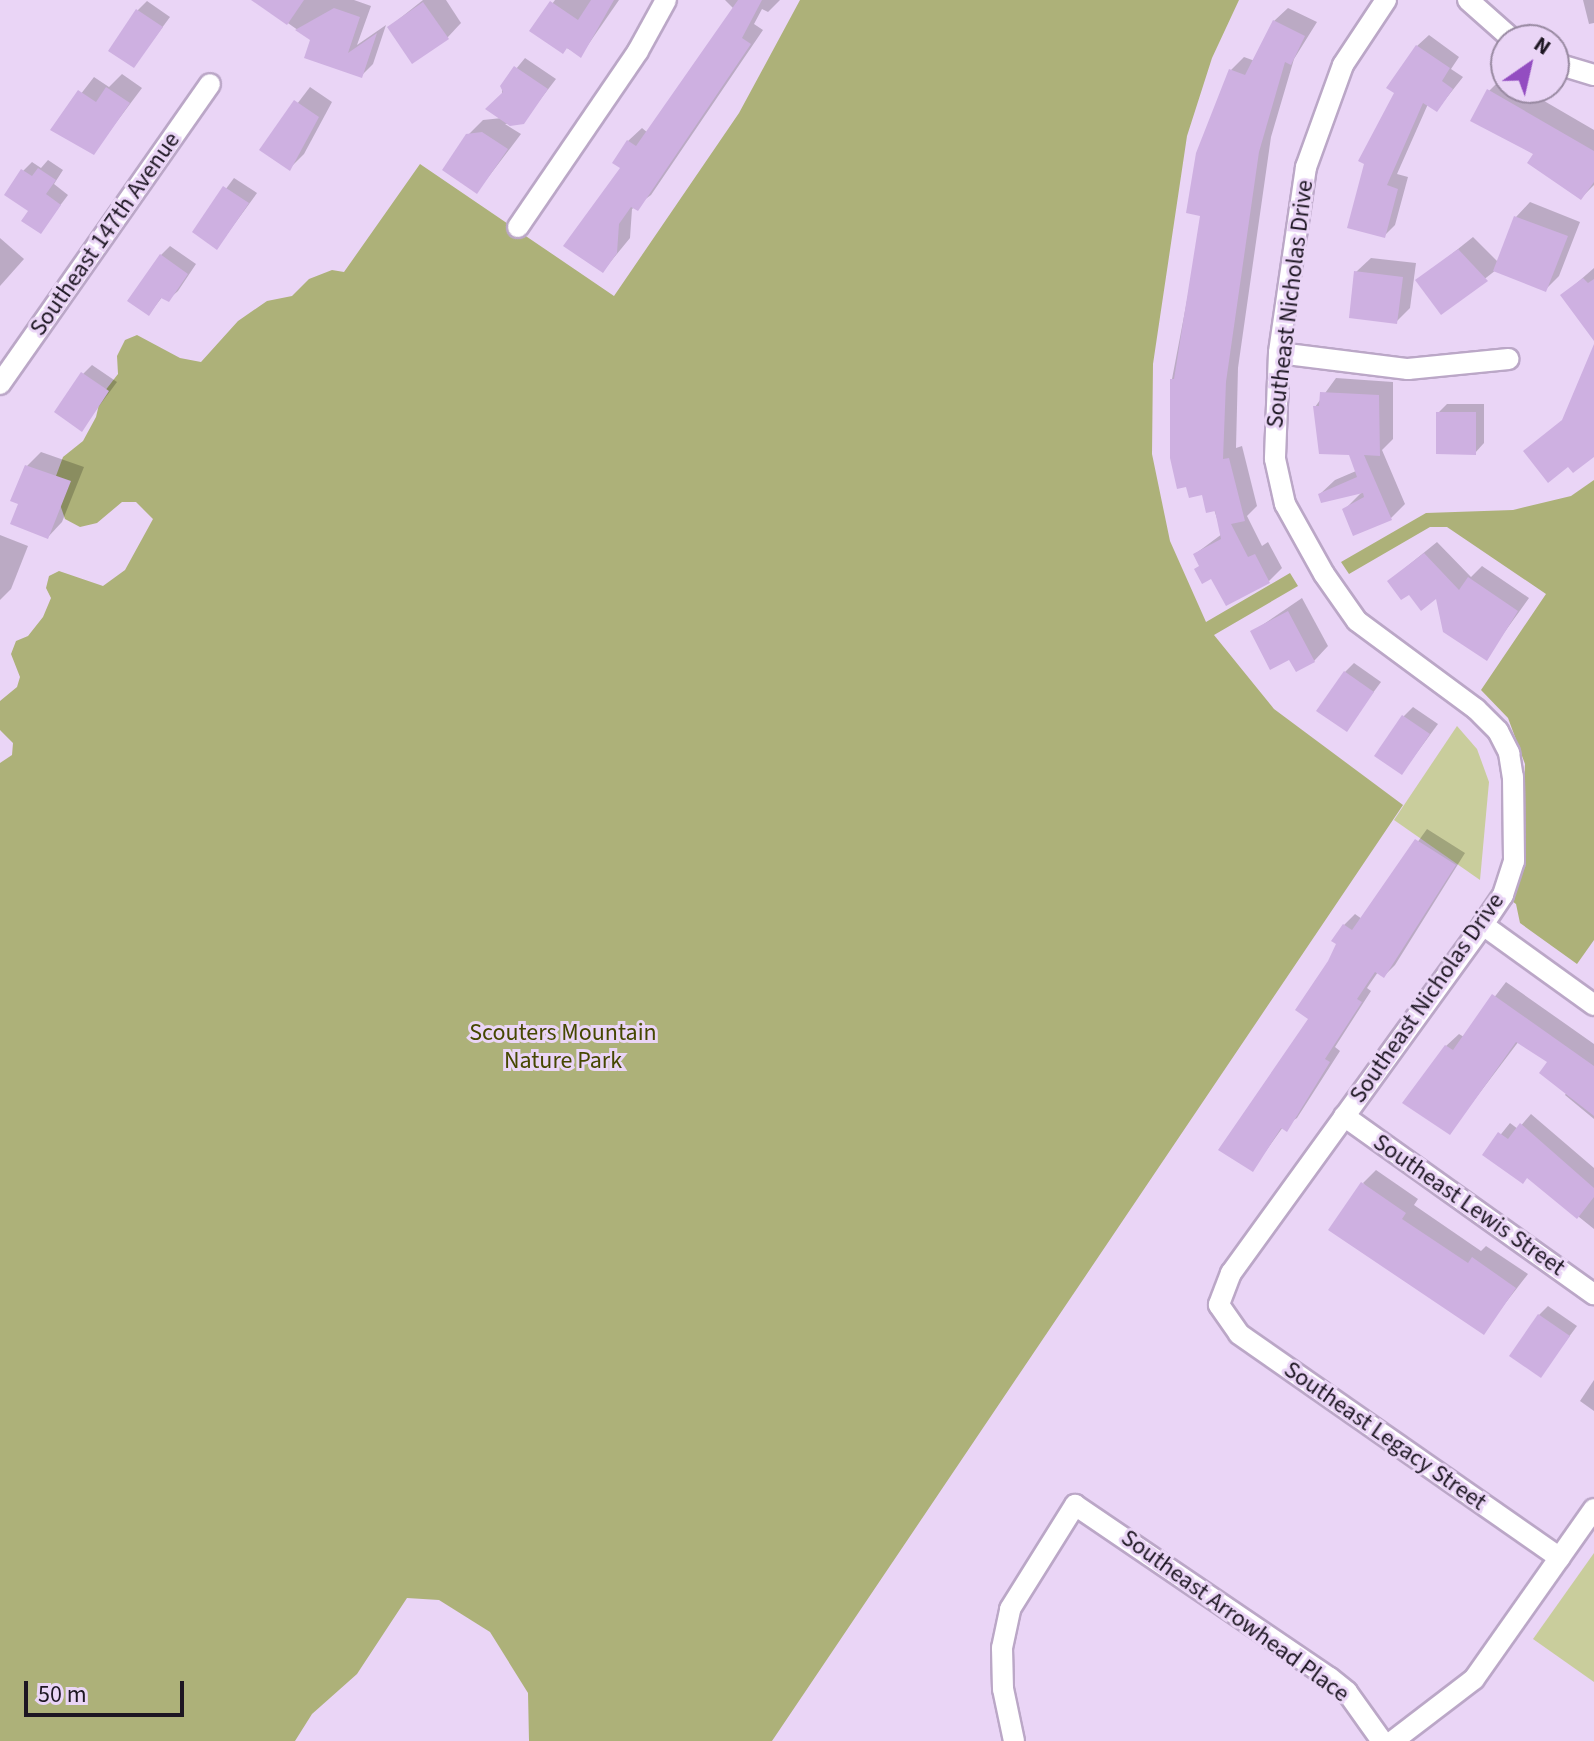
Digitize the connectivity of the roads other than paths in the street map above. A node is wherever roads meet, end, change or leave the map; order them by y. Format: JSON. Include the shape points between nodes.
{"nodes":[{"id":1,"x":666,"y":0,"type":"edge"},
{"id":2,"x":1386,"y":0,"type":"edge"},
{"id":3,"x":1468,"y":0,"type":"edge"},
{"id":4,"x":1495,"y":24,"type":"edge"},
{"id":5,"x":1570,"y":68,"type":"edge"},
{"id":6,"x":1594,"y":75,"type":"edge"},
{"id":7,"x":210,"y":84,"type":"dead end"},
{"id":8,"x":518,"y":227,"type":"dead end"},
{"id":9,"x":1279,"y":353,"type":"junction"},
{"id":10,"x":1509,"y":359,"type":"dead end"},
{"id":11,"x":0,"y":384,"type":"edge"},
{"id":12,"x":1483,"y":925,"type":"junction"},
{"id":13,"x":1594,"y":1005,"type":"edge"},
{"id":14,"x":1344,"y":1116,"type":"junction"},
{"id":15,"x":1594,"y":1294,"type":"edge"},
{"id":16,"x":1219,"y":1305,"type":"joint"},
{"id":17,"x":1594,"y":1509,"type":"edge"},
{"id":18,"x":1560,"y":1558,"type":"junction"},
{"id":19,"x":1014,"y":1741,"type":"edge"},
{"id":20,"x":1382,"y":1741,"type":"edge"},
{"id":21,"x":1393,"y":1741,"type":"edge"}],
"edges":[{"from":1,"to":8,"type":"street","via":[[638,51]]},
{"from":2,"to":9,"type":"street","name":"Southeast Nicholas Drive","via":[[1343,65],[1306,167]]},
{"from":3,"to":4,"type":"street"},
{"from":5,"to":6,"type":"street"},
{"from":7,"to":11,"type":"street","name":"Southeast 147th Avenue"},
{"from":9,"to":10,"type":"street","via":[[1408,369]]},
{"from":9,"to":12,"type":"street","name":"Southeast Nicholas Drive","via":[[1275,459],[1285,504],[1324,574],[1357,621],[1476,709],[1509,753],[1514,861],[1503,895]]},
{"from":12,"to":13,"type":"street"},
{"from":12,"to":14,"type":"street","name":"Southeast Nicholas Drive"},
{"from":14,"to":15,"type":"street","name":"Southeast Lewis Street"},
{"from":14,"to":16,"type":"street","name":"Southeast Nicholas Drive","via":[[1231,1273]]},
{"from":16,"to":18,"type":"street","name":"Southeast Legacy Street","via":[[1239,1334]]},
{"from":17,"to":18,"type":"street"},
{"from":18,"to":21,"type":"street","via":[[1474,1679]]},
{"from":19,"to":20,"type":"street","name":"Southeast Arrowhead Place","via":[[1003,1689],[1002,1648],[1010,1609],[1075,1505],[1330,1678],[1347,1692]]}]}
